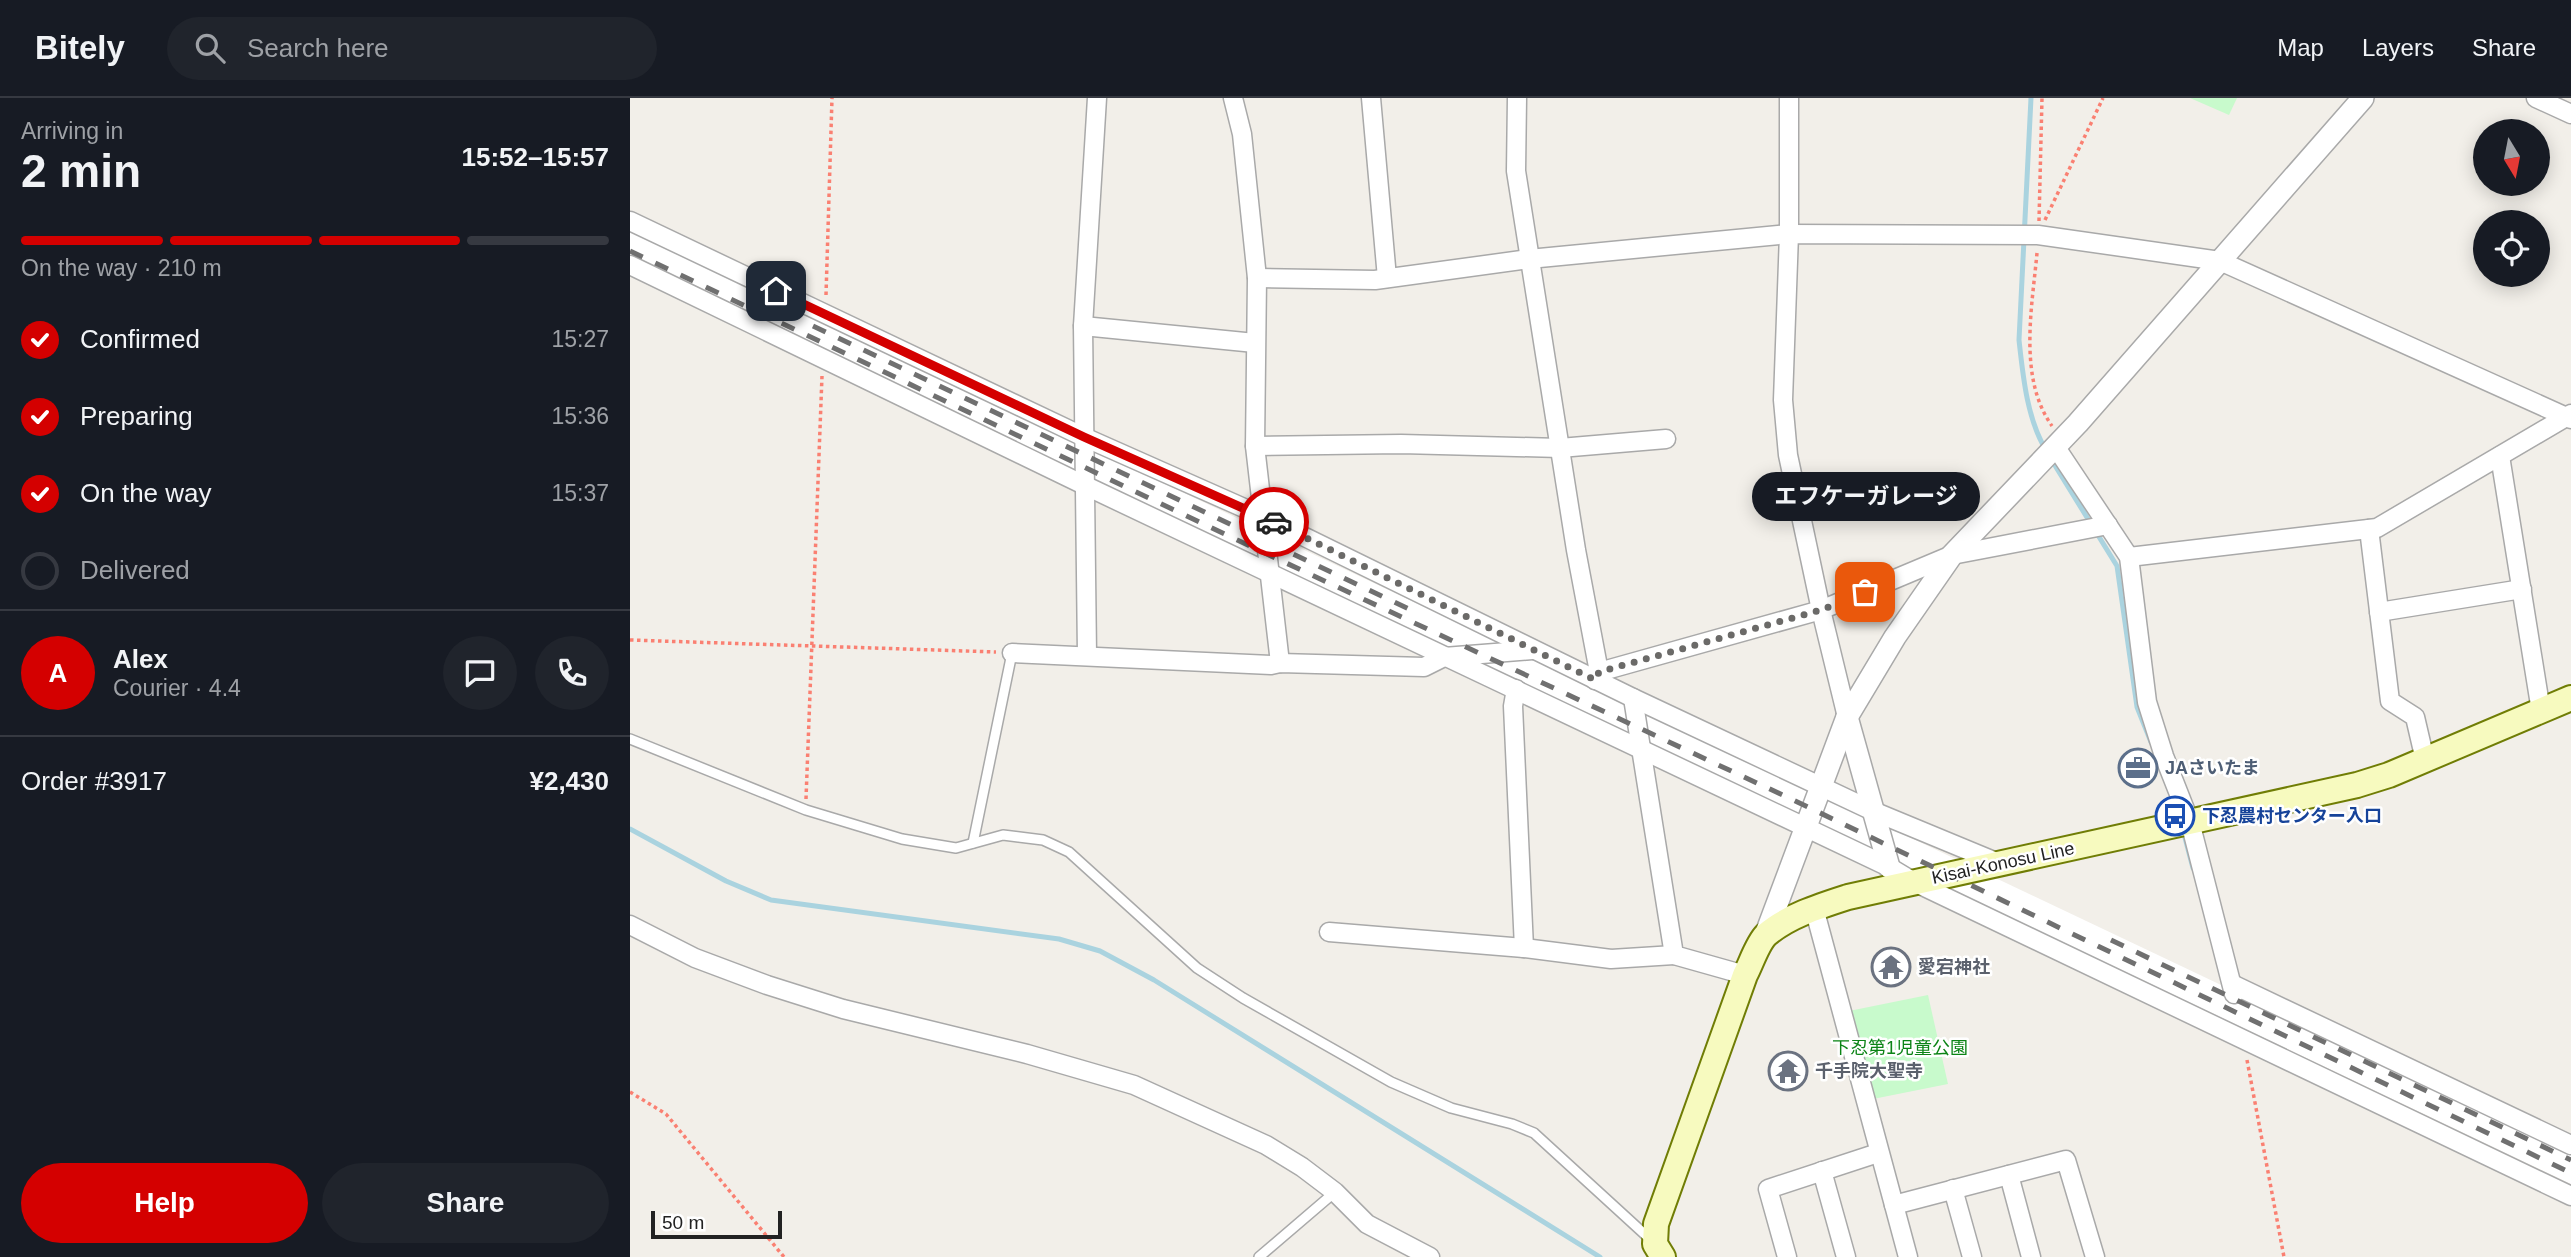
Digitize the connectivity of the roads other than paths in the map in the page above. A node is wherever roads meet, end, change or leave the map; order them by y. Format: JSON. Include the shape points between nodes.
{"nodes":[{"id":1,"x":1097,"y":98,"type":"edge"},
{"id":2,"x":1233,"y":98,"type":"edge"},
{"id":3,"x":1371,"y":98,"type":"edge"},
{"id":4,"x":1517,"y":98,"type":"edge"},
{"id":5,"x":1790,"y":98,"type":"edge"},
{"id":6,"x":2363,"y":98,"type":"edge"},
{"id":7,"x":2536,"y":98,"type":"edge"},
{"id":8,"x":2571,"y":114,"type":"edge"},
{"id":9,"x":630,"y":221,"type":"edge"},
{"id":10,"x":1789,"y":234,"type":"junction"},
{"id":11,"x":1529,"y":259,"type":"junction"},
{"id":12,"x":2220,"y":261,"type":"junction"},
{"id":13,"x":630,"y":265,"type":"edge"},
{"id":14,"x":1257,"y":278,"type":"junction"},
{"id":15,"x":1387,"y":278,"type":"junction"},
{"id":16,"x":1083,"y":326,"type":"junction"},
{"id":17,"x":1255,"y":343,"type":"junction"},
{"id":18,"x":2569,"y":417,"type":"edge"},
{"id":19,"x":1084,"y":437,"type":"junction"},
{"id":20,"x":1666,"y":439,"type":"dead end"},
{"id":21,"x":2058,"y":442,"type":"junction"},
{"id":22,"x":1255,"y":446,"type":"junction"},
{"id":23,"x":1559,"y":448,"type":"junction"},
{"id":24,"x":2500,"y":456,"type":"junction"},
{"id":25,"x":1084,"y":485,"type":"junction"},
{"id":26,"x":1262,"y":516,"type":"junction"},
{"id":27,"x":2108,"y":526,"type":"junction"},
{"id":28,"x":2370,"y":528,"type":"junction"},
{"id":29,"x":1952,"y":555,"type":"junction"},
{"id":30,"x":2129,"y":557,"type":"junction"},
{"id":31,"x":1272,"y":573,"type":"junction"},
{"id":32,"x":2522,"y":589,"type":"junction"},
{"id":33,"x":1821,"y":610,"type":"junction"},
{"id":34,"x":2379,"y":612,"type":"junction"},
{"id":35,"x":1532,"y":650,"type":"junction"},
{"id":36,"x":1012,"y":653,"type":"joint"},
{"id":37,"x":1087,"y":655,"type":"junction"},
{"id":38,"x":1444,"y":657,"type":"junction"},
{"id":39,"x":1280,"y":663,"type":"junction"},
{"id":40,"x":1597,"y":676,"type":"junction"},
{"id":41,"x":1516,"y":689,"type":"junction"},
{"id":42,"x":1633,"y":698,"type":"junction"},
{"id":43,"x":2571,"y":698,"type":"edge"},
{"id":44,"x":2541,"y":711,"type":"junction"},
{"id":45,"x":1847,"y":717,"type":"junction"},
{"id":46,"x":630,"y":739,"type":"edge"},
{"id":47,"x":1640,"y":750,"type":"junction"},
{"id":48,"x":2425,"y":760,"type":"junction"},
{"id":49,"x":1821,"y":786,"type":"junction"},
{"id":50,"x":1873,"y":811,"type":"junction"},
{"id":51,"x":2184,"y":823,"type":"junction"},
{"id":52,"x":1806,"y":827,"type":"junction"},
{"id":53,"x":973,"y":843,"type":"junction"},
{"id":54,"x":2001,"y":864,"type":"junction"},
{"id":55,"x":1889,"y":867,"type":"junction"},
{"id":56,"x":1914,"y":882,"type":"junction"},
{"id":57,"x":1814,"y":908,"type":"junction"},
{"id":58,"x":630,"y":925,"type":"edge"},
{"id":59,"x":1329,"y":932,"type":"dead end"},
{"id":60,"x":1765,"y":936,"type":"junction"},
{"id":61,"x":1524,"y":948,"type":"junction"},
{"id":62,"x":1674,"y":955,"type":"junction"},
{"id":63,"x":1745,"y":975,"type":"junction"},
{"id":64,"x":2571,"y":1145,"type":"edge"},
{"id":65,"x":1878,"y":1153,"type":"junction"},
{"id":66,"x":1822,"y":1171,"type":"junction"},
{"id":67,"x":2009,"y":1175,"type":"junction"},
{"id":68,"x":1953,"y":1189,"type":"junction"},
{"id":69,"x":1335,"y":1192,"type":"junction"},
{"id":70,"x":2571,"y":1196,"type":"edge"},
{"id":71,"x":1894,"y":1205,"type":"junction"},
{"id":72,"x":1659,"y":1250,"type":"edge"},
{"id":73,"x":1259,"y":1257,"type":"edge"},
{"id":74,"x":1430,"y":1257,"type":"edge"},
{"id":75,"x":1787,"y":1257,"type":"edge"},
{"id":76,"x":1846,"y":1257,"type":"edge"},
{"id":77,"x":1908,"y":1257,"type":"edge"},
{"id":78,"x":1972,"y":1257,"type":"edge"},
{"id":79,"x":2031,"y":1257,"type":"edge"},
{"id":80,"x":2095,"y":1257,"type":"edge"}],
"edges":[{"from":1,"to":16,"type":"street"},
{"from":2,"to":14,"type":"street","via":[[1242,134]]},
{"from":3,"to":15,"type":"street"},
{"from":4,"to":11,"type":"street","via":[[1516,171]]},
{"from":5,"to":10,"type":"street"},
{"from":6,"to":12,"type":"street"},
{"from":7,"to":8,"type":"street"},
{"from":9,"to":19,"type":"street"},
{"from":10,"to":11,"type":"street"},
{"from":10,"to":12,"type":"street","via":[[2038,235]]},
{"from":10,"to":33,"type":"street","via":[[1783,400],[1788,455]]},
{"from":11,"to":15,"type":"street"},
{"from":11,"to":23,"type":"street"},
{"from":12,"to":18,"type":"street"},
{"from":12,"to":21,"type":"street"},
{"from":13,"to":25,"type":"street"},
{"from":14,"to":15,"type":"street"},
{"from":14,"to":17,"type":"street"},
{"from":16,"to":17,"type":"street"},
{"from":16,"to":19,"type":"street"},
{"from":17,"to":22,"type":"street"},
{"from":18,"to":24,"type":"street"},
{"from":19,"to":25,"type":"street"},
{"from":19,"to":26,"type":"street"},
{"from":20,"to":23,"type":"street"},
{"from":21,"to":27,"type":"street"},
{"from":21,"to":29,"type":"street"},
{"from":22,"to":23,"type":"street"},
{"from":22,"to":26,"type":"street"},
{"from":23,"to":40,"type":"street"},
{"from":24,"to":28,"type":"street"},
{"from":24,"to":32,"type":"street"},
{"from":25,"to":31,"type":"street"},
{"from":25,"to":37,"type":"street"},
{"from":26,"to":31,"type":"street"},
{"from":26,"to":35,"type":"street"},
{"from":27,"to":29,"type":"street"},
{"from":27,"to":30,"type":"street"},
{"from":28,"to":30,"type":"street"},
{"from":28,"to":34,"type":"street"},
{"from":29,"to":33,"type":"street"},
{"from":29,"to":45,"type":"street"},
{"from":30,"to":51,"type":"street","via":[[2147,702]]},
{"from":31,"to":38,"type":"street"},
{"from":31,"to":39,"type":"street"},
{"from":32,"to":34,"type":"street"},
{"from":32,"to":44,"type":"street"},
{"from":33,"to":40,"type":"street"},
{"from":33,"to":45,"type":"street"},
{"from":34,"to":48,"type":"street","via":[[2390,701],[2415,717]]},
{"from":35,"to":38,"type":"street"},
{"from":35,"to":40,"type":"street"},
{"from":36,"to":37,"type":"street"},
{"from":36,"to":53,"type":"lane"},
{"from":37,"to":39,"type":"street"},
{"from":38,"to":39,"type":"street","via":[[1424,667]]},
{"from":38,"to":41,"type":"street"},
{"from":40,"to":42,"type":"street"},
{"from":41,"to":47,"type":"street"},
{"from":41,"to":61,"type":"street","via":[[1513,706]]},
{"from":42,"to":47,"type":"street"},
{"from":42,"to":49,"type":"street"},
{"from":43,"to":44,"type":"main road","name":"Kisai-Konosu Line"},
{"from":44,"to":48,"type":"main road","name":"Kisai-Konosu Line"},
{"from":45,"to":49,"type":"street"},
{"from":45,"to":50,"type":"street"},
{"from":46,"to":53,"type":"lane","via":[[806,810],[902,839],[956,848]]},
{"from":47,"to":52,"type":"street"},
{"from":47,"to":62,"type":"street"},
{"from":48,"to":51,"type":"main road","name":"Kisai-Konosu Line","via":[[2357,785]]},
{"from":49,"to":50,"type":"street"},
{"from":49,"to":52,"type":"street"},
{"from":50,"to":54,"type":"street"},
{"from":50,"to":55,"type":"street"},
{"from":51,"to":54,"type":"main road","name":"Kisai-Konosu Line"},
{"from":51,"to":64,"type":"street","via":[[2233,989]]},
{"from":52,"to":55,"type":"street"},
{"from":52,"to":60,"type":"street"},
{"from":53,"to":72,"type":"lane","via":[[1003,835],[1044,839],[1069,852],[1197,968],[1231,991],[1391,1082],[1451,1108],[1534,1133]]},
{"from":54,"to":56,"type":"main road","name":"Kisai-Konosu Line"},
{"from":55,"to":56,"type":"street"},
{"from":56,"to":57,"type":"main road","name":"Kisai-Konosu Line"},
{"from":56,"to":70,"type":"street"},
{"from":57,"to":60,"type":"main road","name":"Kisai-Konosu Line"},
{"from":57,"to":65,"type":"street"},
{"from":58,"to":69,"type":"street","via":[[695,958],[767,985],[1134,1085],[1266,1145]]},
{"from":59,"to":61,"type":"street"},
{"from":60,"to":63,"type":"main road"},
{"from":61,"to":62,"type":"street","via":[[1611,959]]},
{"from":62,"to":63,"type":"street"},
{"from":63,"to":72,"type":"main road","via":[[1656,1224]]},
{"from":65,"to":66,"type":"street"},
{"from":65,"to":71,"type":"street"},
{"from":66,"to":75,"type":"street","via":[[1768,1189]]},
{"from":66,"to":76,"type":"street"},
{"from":67,"to":68,"type":"street"},
{"from":67,"to":79,"type":"street"},
{"from":67,"to":80,"type":"street","via":[[2066,1160]]},
{"from":68,"to":71,"type":"street"},
{"from":68,"to":78,"type":"street"},
{"from":69,"to":73,"type":"lane"},
{"from":69,"to":74,"type":"street","via":[[1367,1224]]},
{"from":71,"to":77,"type":"street"}]}
